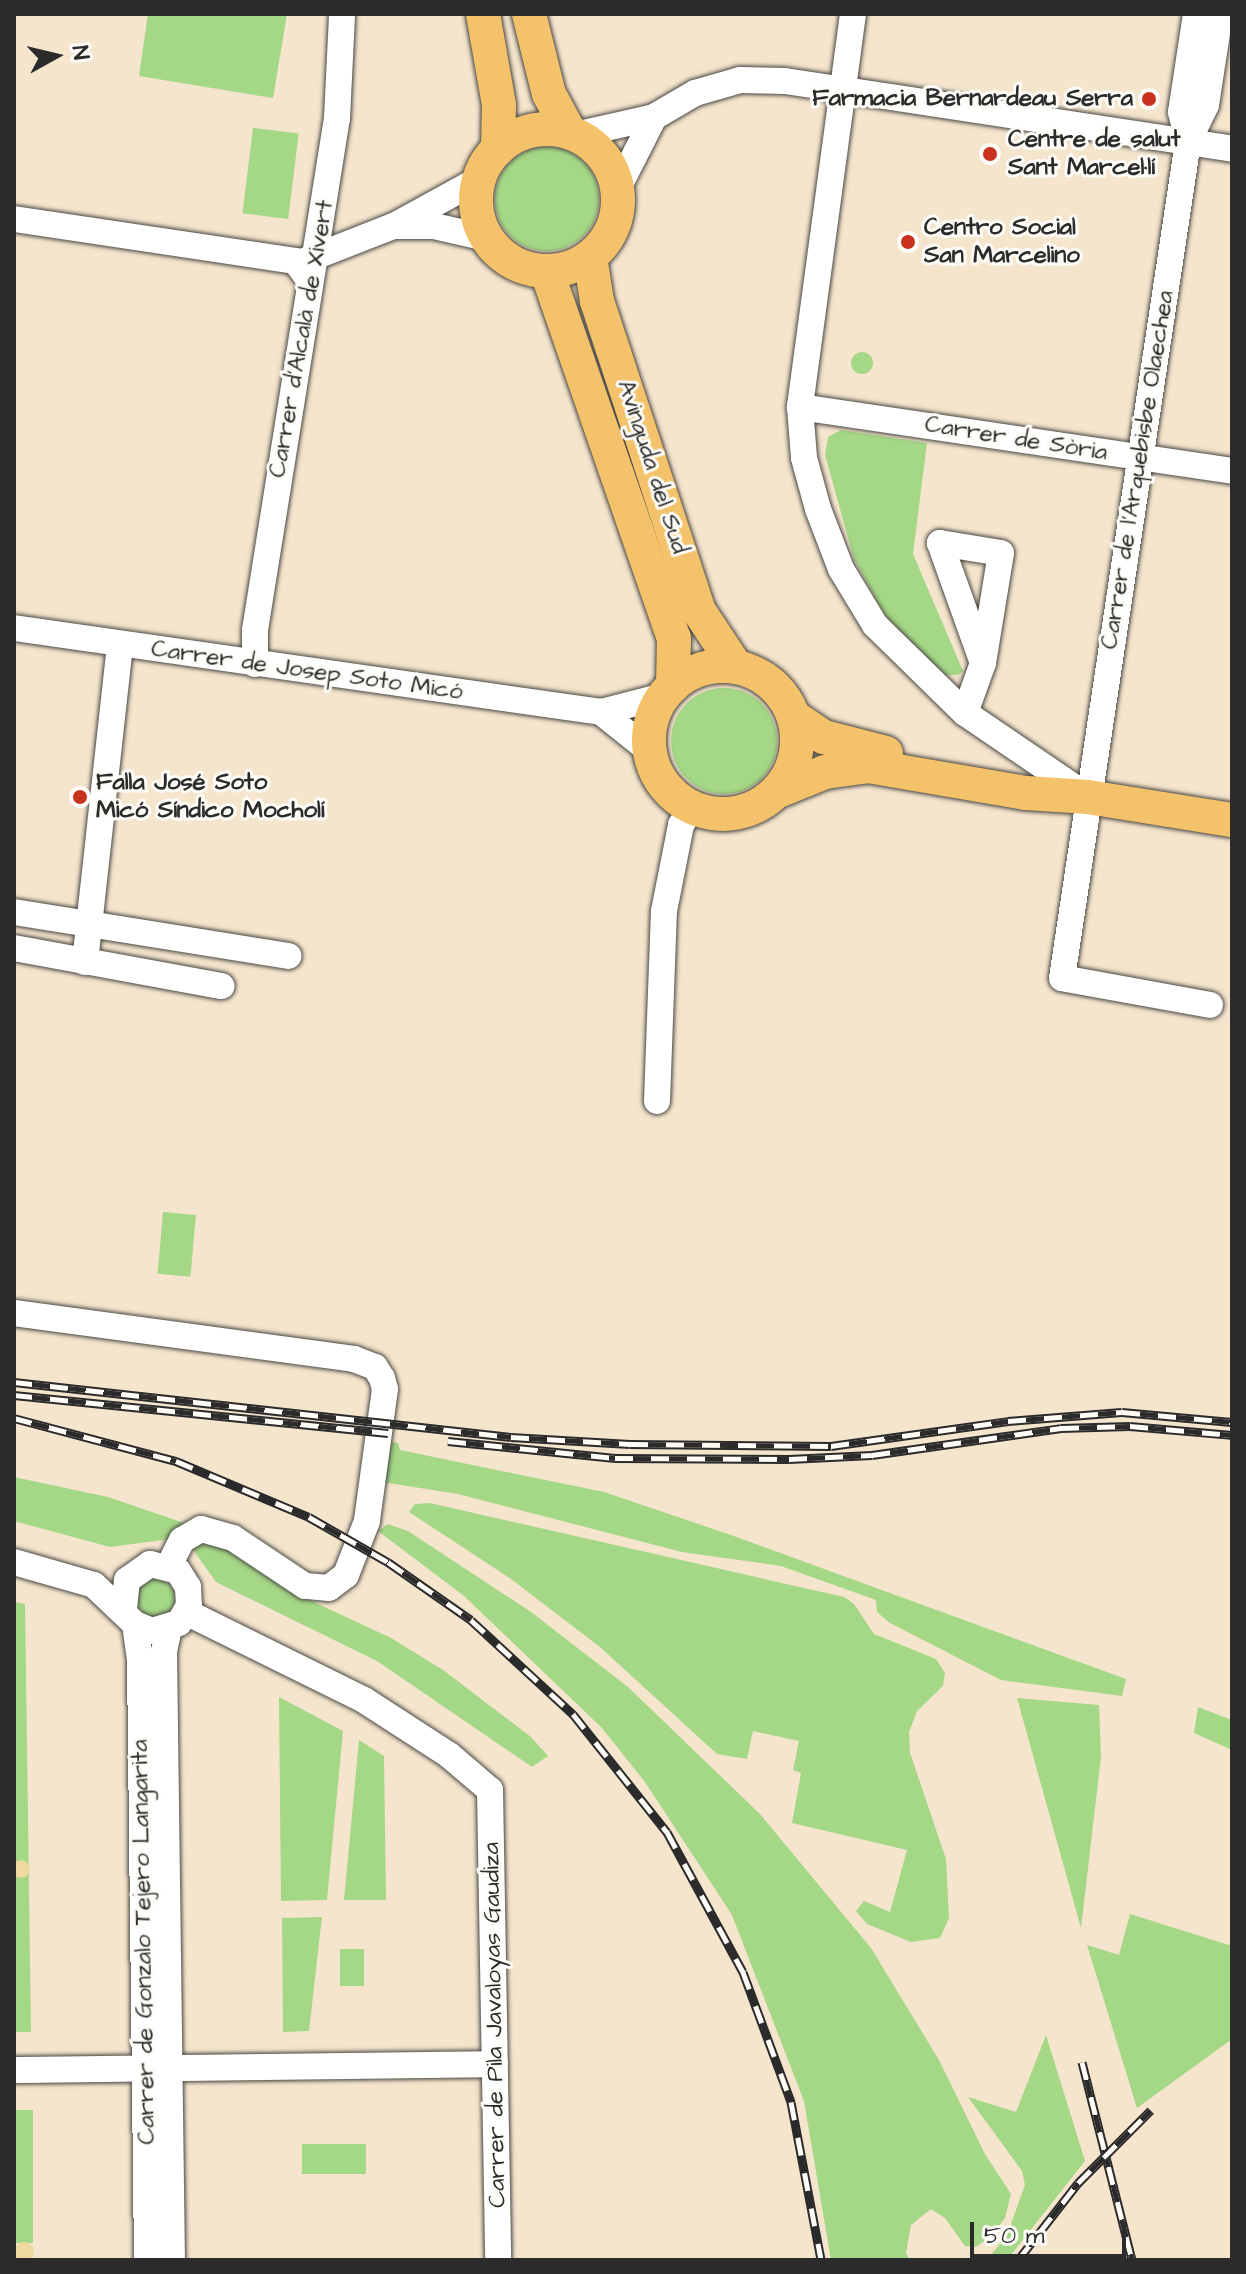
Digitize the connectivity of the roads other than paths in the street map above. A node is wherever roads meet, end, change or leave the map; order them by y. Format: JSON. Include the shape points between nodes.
{"nodes":[{"id":1,"x":342,"y":14,"type":"edge"},
{"id":2,"x":483,"y":14,"type":"edge"},
{"id":3,"x":529,"y":14,"type":"edge"},
{"id":4,"x":853,"y":14,"type":"edge"},
{"id":5,"x":1196,"y":14,"type":"edge"},
{"id":6,"x":1220,"y":14,"type":"edge"},
{"id":7,"x":846,"y":88,"type":"junction"},
{"id":8,"x":654,"y":117,"type":"junction"},
{"id":9,"x":573,"y":134,"type":"junction"},
{"id":10,"x":1188,"y":142,"type":"junction"},
{"id":11,"x":498,"y":149,"type":"junction"},
{"id":12,"x":1232,"y":149,"type":"edge"},
{"id":13,"x":478,"y":180,"type":"junction"},
{"id":14,"x":617,"y":190,"type":"junction"},
{"id":15,"x":14,"y":219,"type":"edge"},
{"id":16,"x":396,"y":225,"type":"junction"},
{"id":17,"x":486,"y":238,"type":"junction"},
{"id":18,"x":590,"y":257,"type":"junction"},
{"id":19,"x":307,"y":266,"type":"junction"},
{"id":20,"x":547,"y":272,"type":"junction"},
{"id":21,"x":800,"y":407,"type":"junction"},
{"id":22,"x":1140,"y":457,"type":"junction"},
{"id":23,"x":1232,"y":471,"type":"edge"},
{"id":24,"x":14,"y":628,"type":"edge"},
{"id":25,"x":120,"y":644,"type":"junction"},
{"id":26,"x":983,"y":663,"type":"dead end"},
{"id":27,"x":255,"y":664,"type":"junction"},
{"id":28,"x":736,"y":667,"type":"junction"},
{"id":29,"x":669,"y":691,"type":"junction"},
{"id":30,"x":601,"y":712,"type":"junction"},
{"id":31,"x":965,"y":713,"type":"junction"},
{"id":32,"x":794,"y":717,"type":"junction"},
{"id":33,"x":651,"y":752,"type":"junction"},
{"id":34,"x":776,"y":792,"type":"junction"},
{"id":35,"x":1081,"y":792,"type":"junction"},
{"id":36,"x":692,"y":807,"type":"junction"},
{"id":37,"x":1232,"y":820,"type":"edge"},
{"id":38,"x":14,"y":912,"type":"edge"},
{"id":39,"x":91,"y":924,"type":"junction"},
{"id":40,"x":14,"y":948,"type":"edge"},
{"id":41,"x":288,"y":956,"type":"dead end"},
{"id":42,"x":85,"y":962,"type":"junction"},
{"id":43,"x":222,"y":986,"type":"dead end"},
{"id":44,"x":1210,"y":1005,"type":"dead end"},
{"id":45,"x":657,"y":1101,"type":"dead end"},
{"id":46,"x":14,"y":1313,"type":"edge"},
{"id":47,"x":14,"y":1562,"type":"edge"},
{"id":48,"x":169,"y":1566,"type":"junction"},
{"id":49,"x":132,"y":1572,"type":"junction"},
{"id":50,"x":94,"y":1585,"type":"junction"},
{"id":51,"x":130,"y":1616,"type":"junction"},
{"id":52,"x":178,"y":1620,"type":"junction"},
{"id":53,"x":495,"y":2064,"type":"junction"},
{"id":54,"x":14,"y":2070,"type":"edge"},
{"id":55,"x":158,"y":2070,"type":"junction"},
{"id":56,"x":147,"y":2260,"type":"edge"},
{"id":57,"x":172,"y":2260,"type":"edge"},
{"id":58,"x":498,"y":2260,"type":"edge"}],
"edges":[{"from":1,"to":19,"type":"street","name":"Carrer d'Alcalà de Xivert","via":[[337,118]]},
{"from":2,"to":11,"type":"main road","via":[[499,105]]},
{"from":3,"to":9,"type":"main road","via":[[549,94]]},
{"from":4,"to":7,"type":"street"},
{"from":5,"to":10,"type":"street","name":"Carrer de l'Arquebisbe Olaechea","via":[[1181,112]]},
{"from":6,"to":10,"type":"street","name":"Carrer de l'Arquebisbe Olaechea","via":[[1206,105]]},
{"from":7,"to":8,"type":"street","via":[[740,80],[695,93]]},
{"from":7,"to":10,"type":"street"},
{"from":7,"to":21,"type":"street"},
{"from":8,"to":9,"type":"street"},
{"from":8,"to":14,"type":"street"},
{"from":9,"to":11,"type":"main road","via":[[528,131]]},
{"from":9,"to":14,"type":"main road","via":[[603,157]]},
{"from":10,"to":12,"type":"street"},
{"from":10,"to":22,"type":"street","name":"Carrer de l'Arquebisbe Olaechea"},
{"from":11,"to":13,"type":"main road"},
{"from":13,"to":16,"type":"street"},
{"from":13,"to":17,"type":"main road","via":[[476,210]]},
{"from":14,"to":18,"type":"main road","via":[[613,227]]},
{"from":15,"to":19,"type":"street"},
{"from":16,"to":17,"type":"street","via":[[434,226]]},
{"from":16,"to":19,"type":"street"},
{"from":17,"to":20,"type":"main road","via":[[518,266]]},
{"from":18,"to":20,"type":"main road"},
{"from":18,"to":28,"type":"main road","name":"Avinguda del Sud","via":[[597,301],[699,611]]},
{"from":19,"to":27,"type":"street","name":"Carrer d'Alcalà de Xivert","via":[[255,630]]},
{"from":20,"to":29,"type":"main road","name":"Avinguda del Sud","via":[[674,638]]},
{"from":21,"to":22,"type":"street","name":"Carrer de Sòria"},
{"from":21,"to":31,"type":"street","via":[[804,458],[841,569],[875,625]]},
{"from":22,"to":23,"type":"street","name":"Carrer de Sòria"},
{"from":22,"to":35,"type":"street","name":"Carrer de l'Arquebisbe Olaechea"},
{"from":24,"to":25,"type":"street","name":"Carrer de Josep Soto Micó"},
{"from":25,"to":27,"type":"street","name":"Carrer de Josep Soto Micó"},
{"from":25,"to":39,"type":"street"},
{"from":26,"to":31,"type":"street"},
{"from":27,"to":30,"type":"street","name":"Carrer de Josep Soto Micó"},
{"from":28,"to":29,"type":"main road","via":[[696,671]]},
{"from":28,"to":32,"type":"main road","via":[[772,684]]},
{"from":29,"to":30,"type":"street","name":"Carrer de Josep Soto Micó"},
{"from":29,"to":33,"type":"main road","via":[[652,722]]},
{"from":30,"to":33,"type":"street"},
{"from":31,"to":35,"type":"street"},
{"from":32,"to":34,"type":"main road","via":[[795,757]]},
{"from":32,"to":35,"type":"main road","via":[[844,744]]},
{"from":33,"to":36,"type":"main road","via":[[665,785]]},
{"from":34,"to":35,"type":"main road","via":[[825,772],[868,766],[1026,793]]},
{"from":34,"to":36,"type":"main road","via":[[754,807],[730,814]]},
{"from":35,"to":37,"type":"main road"},
{"from":35,"to":44,"type":"street","name":"Carrer de l'Arquebisbe Olaechea","via":[[1062,978]]},
{"from":36,"to":45,"type":"street","via":[[681,825],[664,911]]},
{"from":38,"to":39,"type":"street"},
{"from":39,"to":41,"type":"street"},
{"from":39,"to":42,"type":"street"},
{"from":40,"to":42,"type":"street"},
{"from":42,"to":43,"type":"street"},
{"from":46,"to":48,"type":"street","via":[[186,1332],[354,1359],[375,1367],[385,1389],[367,1521],[346,1575],[329,1588],[305,1586],[217,1529],[191,1532]]},
{"from":47,"to":50,"type":"street"},
{"from":48,"to":49,"type":"street","via":[[150,1564]]},
{"from":48,"to":52,"type":"street","via":[[188,1587]]},
{"from":49,"to":50,"type":"street"},
{"from":49,"to":51,"type":"street","via":[[123,1589]]},
{"from":50,"to":51,"type":"street"},
{"from":51,"to":52,"type":"street","via":[[152,1631]]},
{"from":51,"to":55,"type":"street","name":"Carrer de Gonzalo Tejero Langarita"},
{"from":52,"to":53,"type":"street","name":"Carrer de Pila Javaloyas Gaudiza","via":[[364,1700],[449,1755],[490,1790]]},
{"from":52,"to":55,"type":"street","name":"Carrer de Gonzalo Tejero Langarita","via":[[164,1652]]},
{"from":53,"to":55,"type":"street"},
{"from":53,"to":58,"type":"street","name":"Carrer de Pila Javaloyas Gaudiza"},
{"from":54,"to":55,"type":"street"},
{"from":55,"to":56,"type":"street","name":"Carrer de Gonzalo Tejero Langarita"},
{"from":55,"to":57,"type":"street","name":"Carrer de Gonzalo Tejero Langarita"}]}
